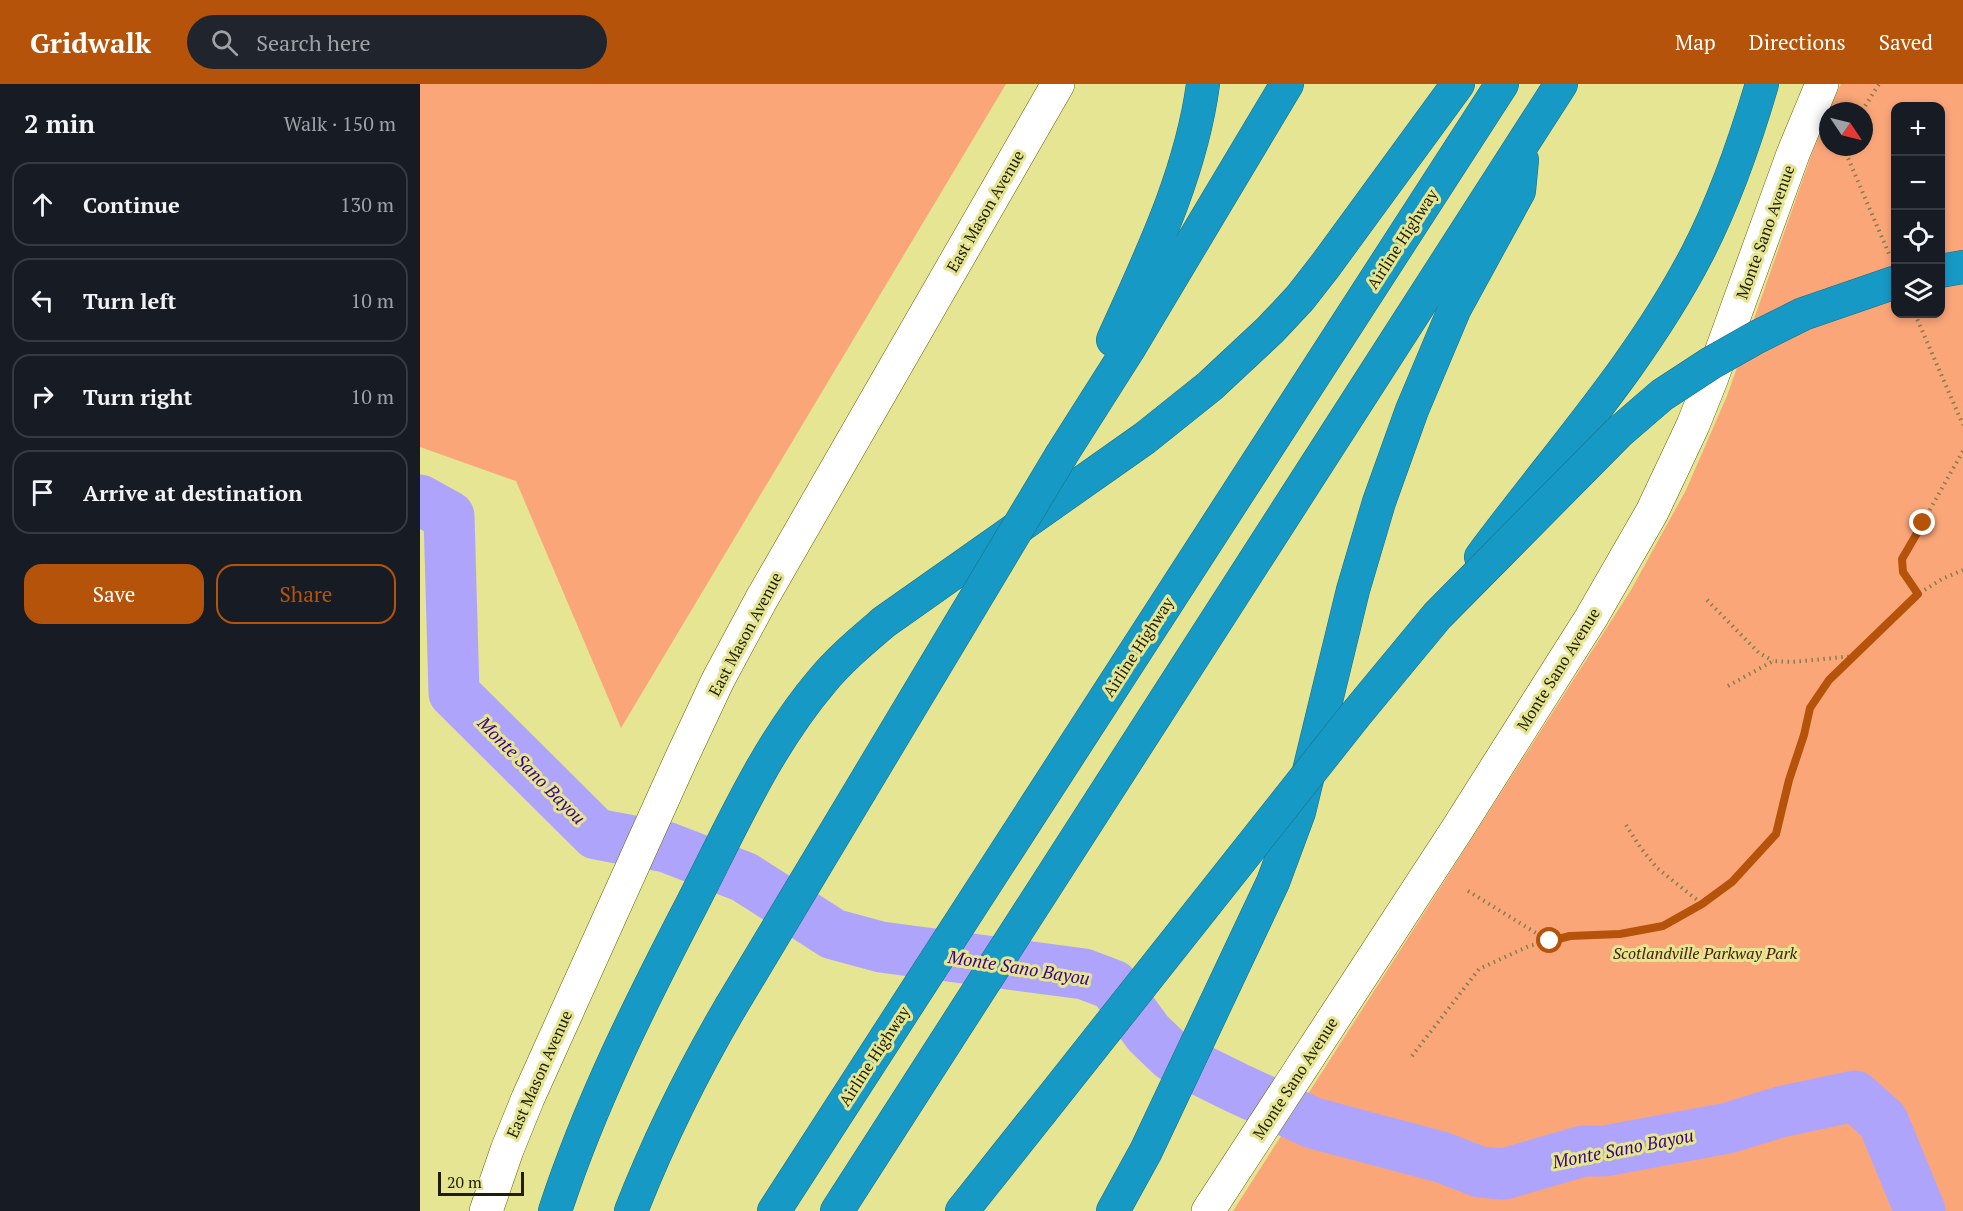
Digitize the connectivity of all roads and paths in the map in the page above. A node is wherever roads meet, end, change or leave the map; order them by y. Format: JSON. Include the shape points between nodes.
{"nodes":[{"id":1,"x":1058,"y":84,"type":"edge"},
{"id":2,"x":1203,"y":84,"type":"edge"},
{"id":3,"x":1287,"y":84,"type":"edge"},
{"id":4,"x":1458,"y":84,"type":"edge"},
{"id":5,"x":1502,"y":84,"type":"edge"},
{"id":6,"x":1562,"y":84,"type":"edge"},
{"id":7,"x":1762,"y":84,"type":"edge"},
{"id":8,"x":1822,"y":84,"type":"edge"},
{"id":9,"x":1879,"y":84,"type":"edge"},
{"id":10,"x":1868,"y":102,"type":"edge"},
{"id":11,"x":1523,"y":144,"type":"junction"},
{"id":12,"x":1847,"y":156,"type":"edge"},
{"id":13,"x":1891,"y":265,"type":"edge"},
{"id":14,"x":1963,"y":267,"type":"edge"},
{"id":15,"x":1945,"y":270,"type":"edge"},
{"id":16,"x":1891,"y":271,"type":"edge"},
{"id":17,"x":1917,"y":318,"type":"edge"},
{"id":18,"x":1963,"y":425,"type":"edge"},
{"id":19,"x":1963,"y":451,"type":"edge"},
{"id":20,"x":1062,"y":454,"type":"junction"},
{"id":21,"x":1963,"y":570,"type":"edge"},
{"id":22,"x":1918,"y":594,"type":"junction"},
{"id":23,"x":1707,"y":600,"type":"dead end"},
{"id":24,"x":1437,"y":616,"type":"junction"},
{"id":25,"x":1855,"y":656,"type":"junction"},
{"id":26,"x":1773,"y":662,"type":"junction"},
{"id":27,"x":1728,"y":686,"type":"dead end"},
{"id":28,"x":1626,"y":825,"type":"dead end"},
{"id":29,"x":1468,"y":891,"type":"dead end"},
{"id":30,"x":1702,"y":904,"type":"junction"},
{"id":31,"x":1550,"y":941,"type":"junction"},
{"id":32,"x":1412,"y":1056,"type":"dead end"},
{"id":33,"x":486,"y":1211,"type":"edge"},
{"id":34,"x":555,"y":1211,"type":"edge"},
{"id":35,"x":631,"y":1211,"type":"edge"},
{"id":36,"x":774,"y":1211,"type":"edge"},
{"id":37,"x":837,"y":1211,"type":"edge"},
{"id":38,"x":963,"y":1211,"type":"edge"},
{"id":39,"x":1113,"y":1211,"type":"edge"},
{"id":40,"x":1208,"y":1211,"type":"edge"}],
"edges":[{"from":1,"to":33,"type":"street","name":"East Mason Avenue","via":[[718,680],[518,1122]]},
{"from":2,"to":20,"type":"highway","via":[[1183,171],[1162,230]]},
{"from":3,"to":20,"type":"highway"},
{"from":4,"to":34,"type":"highway","via":[[1325,266],[1270,330],[1176,415],[908,604],[862,641],[823,680],[780,739],[753,786],[655,975],[596,1101]]},
{"from":5,"to":36,"type":"highway","name":"Airline Highway"},
{"from":6,"to":11,"type":"highway"},
{"from":7,"to":24,"type":"highway","bridge":true,"via":[[1723,198],[1697,254],[1664,310],[1615,382]]},
{"from":8,"to":40,"type":"street","name":"Monte Sano Avenue","via":[[1711,380],[1652,512],[1591,618],[1458,828]]},
{"from":9,"to":10,"type":"path"},
{"from":11,"to":37,"type":"highway"},
{"from":11,"to":39,"type":"highway","via":[[1519,191],[1455,309],[1416,400],[1367,540],[1299,812],[1274,882],[1146,1151]]},
{"from":12,"to":13,"type":"path"},
{"from":14,"to":15,"type":"highway"},
{"from":16,"to":24,"type":"highway","bridge":true,"via":[[1720,358],[1662,395],[1618,433]]},
{"from":17,"to":18,"type":"path"},
{"from":19,"to":22,"type":"path","via":[[1902,559],[1903,572]]},
{"from":20,"to":35,"type":"highway","bridge":true,"via":[[730,1008],[659,1142]]},
{"from":21,"to":22,"type":"path"},
{"from":22,"to":25,"type":"path"},
{"from":23,"to":26,"type":"path"},
{"from":24,"to":38,"type":"highway","bridge":true},
{"from":25,"to":26,"type":"path"},
{"from":25,"to":30,"type":"path","via":[[1829,680],[1810,708],[1776,834],[1732,882]]},
{"from":26,"to":27,"type":"path"},
{"from":28,"to":30,"type":"path","via":[[1657,868]]},
{"from":29,"to":31,"type":"path"},
{"from":30,"to":31,"type":"path","via":[[1663,926]]},
{"from":31,"to":32,"type":"path","via":[[1529,946],[1479,969]]}]}
